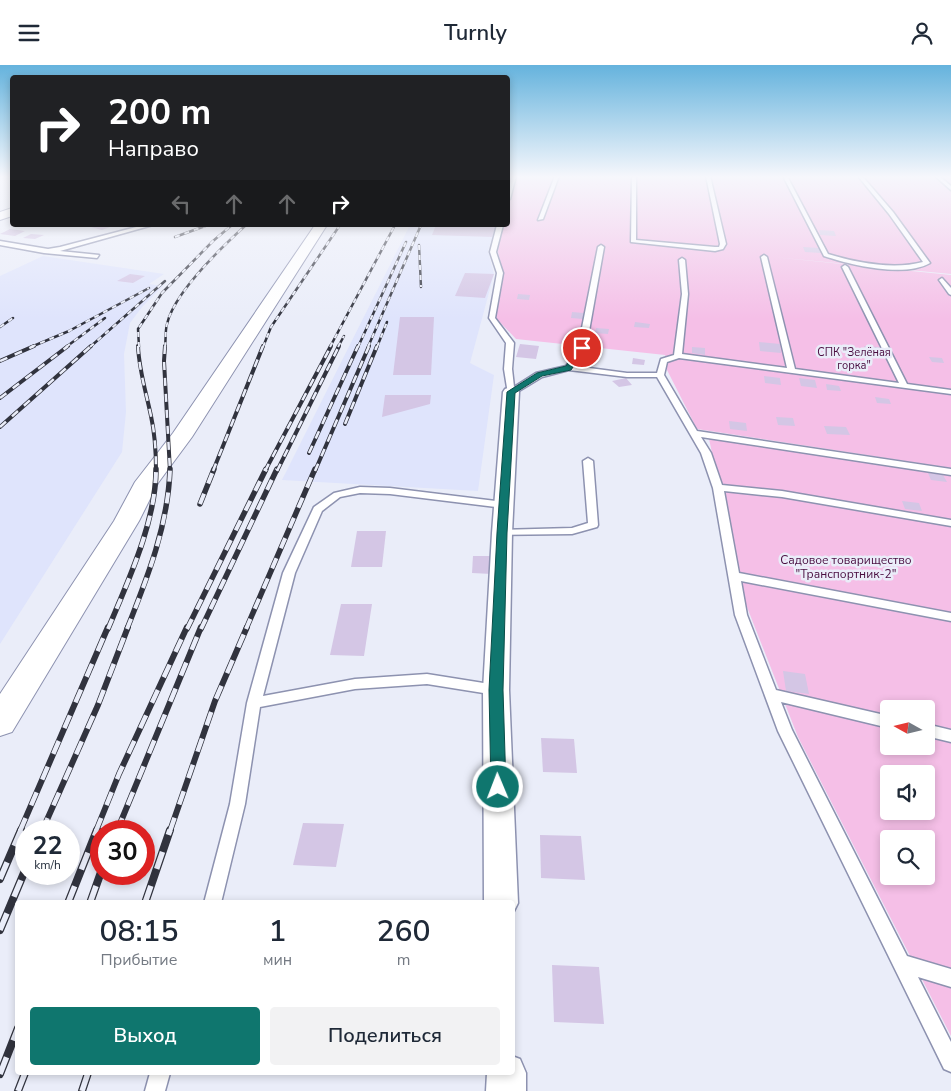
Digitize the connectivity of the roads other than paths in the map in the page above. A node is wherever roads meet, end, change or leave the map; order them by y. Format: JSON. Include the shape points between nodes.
{"nodes":[{"id":1,"x":633,"y":224,"type":"edge"},
{"id":2,"x":719,"y":224,"type":"edge"},
{"id":3,"x":810,"y":224,"type":"edge"},
{"id":4,"x":899,"y":224,"type":"edge"},
{"id":5,"x":142,"y":227,"type":"edge"},
{"id":6,"x":320,"y":227,"type":"edge"},
{"id":7,"x":499,"y":227,"type":"edge"},
{"id":8,"x":0,"y":243,"type":"edge"},
{"id":9,"x":601,"y":247,"type":"dead end"},
{"id":10,"x":44,"y":251,"type":"junction"},
{"id":11,"x":97,"y":256,"type":"dead end"},
{"id":12,"x":764,"y":257,"type":"dead end"},
{"id":13,"x":682,"y":260,"type":"dead end"},
{"id":14,"x":845,"y":267,"type":"dead end"},
{"id":15,"x":942,"y":280,"type":"dead end"},
{"id":16,"x":951,"y":293,"type":"edge"},
{"id":17,"x":678,"y":356,"type":"junction"},
{"id":18,"x":569,"y":368,"type":"junction"},
{"id":19,"x":791,"y":370,"type":"junction"},
{"id":20,"x":660,"y":375,"type":"junction"},
{"id":21,"x":905,"y":387,"type":"junction"},
{"id":22,"x":511,"y":392,"type":"junction"},
{"id":23,"x":951,"y":393,"type":"edge"},
{"id":24,"x":694,"y":433,"type":"junction"},
{"id":25,"x":588,"y":461,"type":"dead end"},
{"id":26,"x":951,"y":472,"type":"edge"},
{"id":27,"x":718,"y":488,"type":"junction"},
{"id":28,"x":504,"y":505,"type":"junction"},
{"id":29,"x":951,"y":523,"type":"edge"},
{"id":30,"x":502,"y":533,"type":"junction"},
{"id":31,"x":734,"y":576,"type":"junction"},
{"id":32,"x":951,"y":617,"type":"edge"},
{"id":33,"x":496,"y":690,"type":"junction"},
{"id":34,"x":770,"y":694,"type":"junction"},
{"id":35,"x":254,"y":703,"type":"junction"},
{"id":36,"x":880,"y":719,"type":"edge"},
{"id":37,"x":0,"y":722,"type":"edge"},
{"id":38,"x":935,"y":732,"type":"edge"},
{"id":39,"x":951,"y":736,"type":"edge"},
{"id":40,"x":213,"y":900,"type":"edge"},
{"id":41,"x":501,"y":900,"type":"edge"},
{"id":42,"x":901,"y":963,"type":"junction"},
{"id":43,"x":951,"y":977,"type":"edge"},
{"id":44,"x":951,"y":1062,"type":"edge"},
{"id":45,"x":159,"y":1075,"type":"edge"},
{"id":46,"x":506,"y":1075,"type":"edge"},
{"id":47,"x":155,"y":1091,"type":"edge"},
{"id":48,"x":506,"y":1091,"type":"edge"}],
"edges":[{"from":1,"to":2,"type":"lane","via":[[633,241],[715,249],[722,248],[723,244]]},
{"from":3,"to":4,"type":"lane","via":[[826,255],[841,261],[882,266],[927,263]]},
{"from":5,"to":10,"type":"lane"},
{"from":6,"to":37,"type":"main road","via":[[181,437],[147,482]]},
{"from":7,"to":22,"type":"lane","via":[[493,252],[500,273],[492,318],[510,343],[508,369]]},
{"from":8,"to":10,"type":"lane"},
{"from":9,"to":18,"type":"lane","via":[[582,348]]},
{"from":10,"to":11,"type":"lane"},
{"from":12,"to":19,"type":"lane"},
{"from":13,"to":17,"type":"lane","via":[[685,294]]},
{"from":14,"to":21,"type":"lane"},
{"from":15,"to":16,"type":"lane"},
{"from":17,"to":19,"type":"lane"},
{"from":17,"to":20,"type":"lane","via":[[664,361]]},
{"from":18,"to":20,"type":"lane","via":[[627,375]]},
{"from":18,"to":22,"type":"lane","via":[[539,375]]},
{"from":19,"to":21,"type":"lane"},
{"from":20,"to":24,"type":"lane"},
{"from":21,"to":23,"type":"lane"},
{"from":22,"to":28,"type":"street"},
{"from":24,"to":26,"type":"lane"},
{"from":24,"to":27,"type":"lane","via":[[706,453]]},
{"from":25,"to":30,"type":"lane","via":[[593,525],[572,531]]},
{"from":27,"to":29,"type":"lane","via":[[782,494]]},
{"from":27,"to":31,"type":"lane"},
{"from":28,"to":30,"type":"street"},
{"from":28,"to":35,"type":"lane","via":[[360,490],[337,495],[318,509],[289,573]]},
{"from":30,"to":33,"type":"street"},
{"from":31,"to":32,"type":"lane"},
{"from":31,"to":34,"type":"lane","via":[[740,615]]},
{"from":33,"to":35,"type":"lane","via":[[427,679],[355,684]]},
{"from":33,"to":41,"type":"street"},
{"from":34,"to":36,"type":"lane"},
{"from":34,"to":42,"type":"lane","via":[[785,731]]},
{"from":35,"to":40,"type":"lane","via":[[247,755]]},
{"from":38,"to":39,"type":"lane"},
{"from":42,"to":43,"type":"lane"},
{"from":42,"to":44,"type":"lane"},
{"from":45,"to":47,"type":"lane"},
{"from":46,"to":48,"type":"street"}]}
